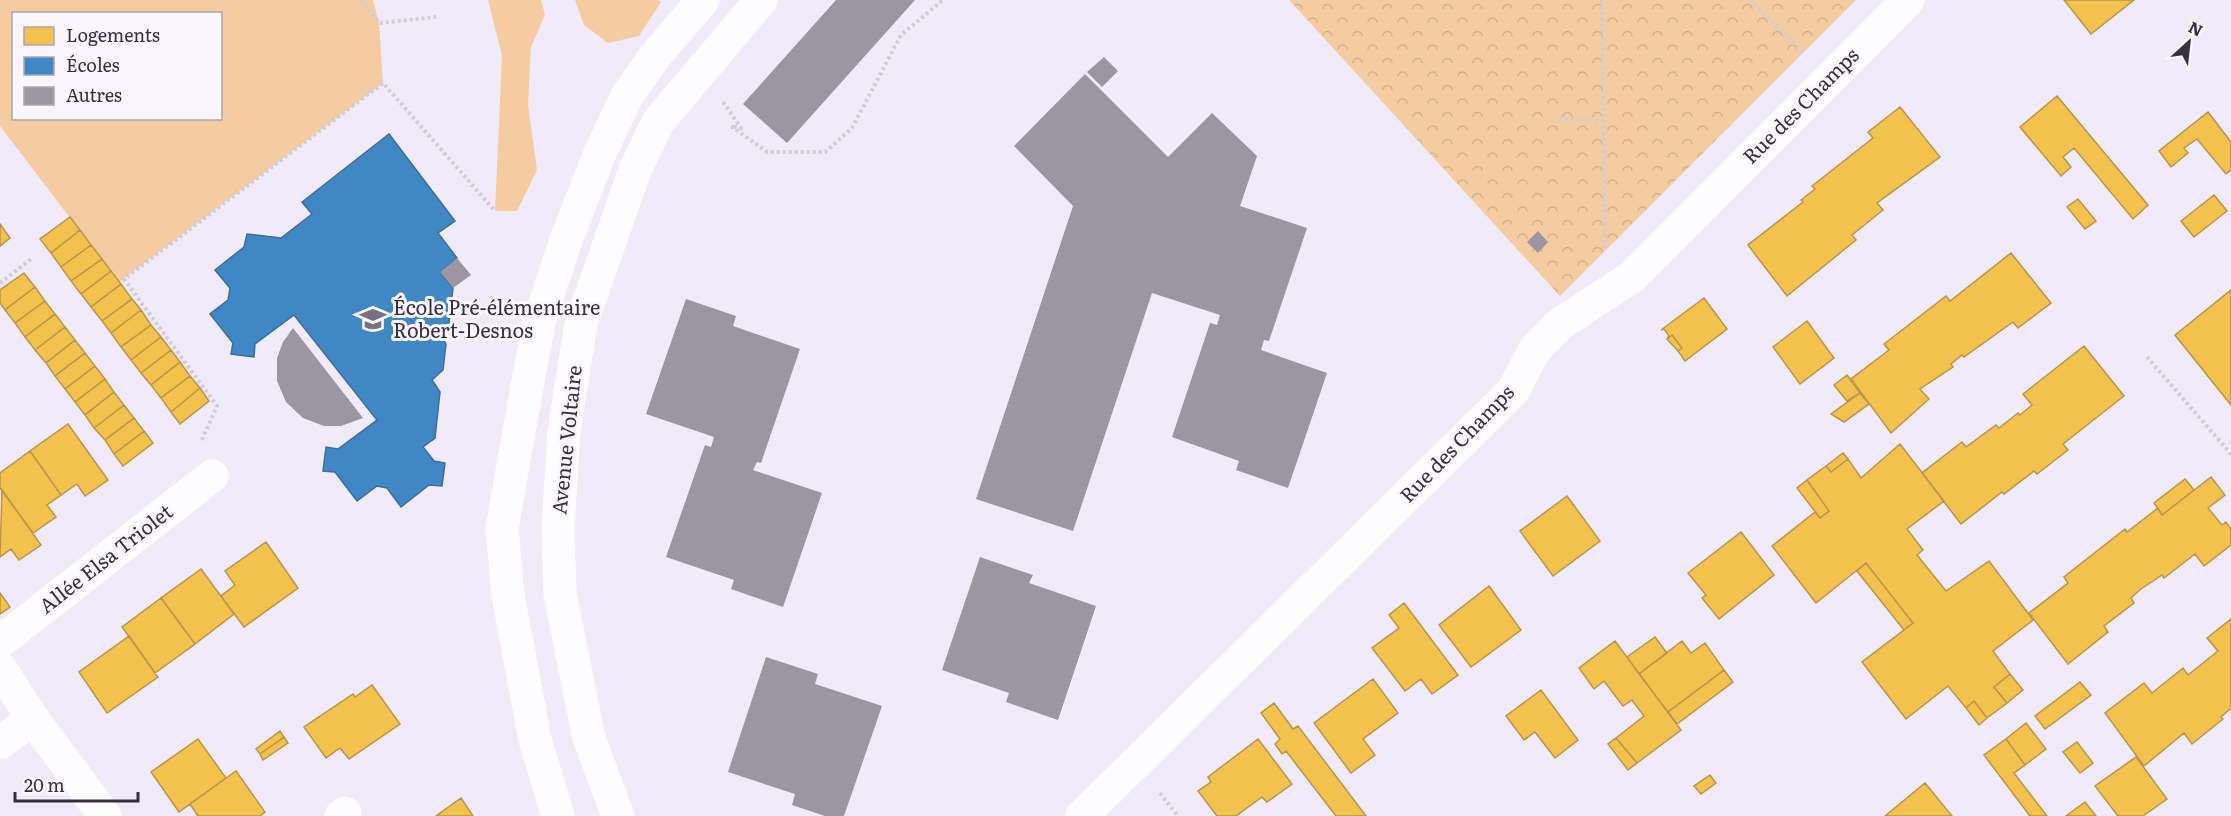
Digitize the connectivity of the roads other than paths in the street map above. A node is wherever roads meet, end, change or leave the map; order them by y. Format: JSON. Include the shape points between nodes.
{"nodes":[{"id":1,"x":703,"y":0,"type":"edge"},
{"id":2,"x":761,"y":0,"type":"edge"},
{"id":3,"x":1908,"y":0,"type":"edge"},
{"id":4,"x":212,"y":476,"type":"road end"},
{"id":5,"x":0,"y":642,"type":"edge"},
{"id":6,"x":0,"y":668,"type":"edge"},
{"id":7,"x":33,"y":719,"type":"junction"},
{"id":8,"x":0,"y":743,"type":"edge"},
{"id":9,"x":105,"y":816,"type":"edge"},
{"id":10,"x":558,"y":816,"type":"edge"},
{"id":11,"x":618,"y":816,"type":"edge"},
{"id":12,"x":1082,"y":816,"type":"edge"}],
"edges":[{"from":1,"to":10,"type":"street","via":[[627,96],[600,153],[539,322],[521,420],[502,530],[508,595],[535,740]]},
{"from":2,"to":11,"type":"street","name":"Avenue Voltaire","via":[[658,122],[635,170],[581,324],[564,431],[558,527],[560,593],[589,738]]},
{"from":3,"to":12,"type":"street","name":"Rue des Champs","via":[[1632,277],[1560,324],[1535,349],[1514,392]]},
{"from":4,"to":5,"type":"street","name":"Allée Elsa Triolet"},
{"from":6,"to":7,"type":"street"},
{"from":7,"to":8,"type":"street"},
{"from":7,"to":9,"type":"street"}]}
